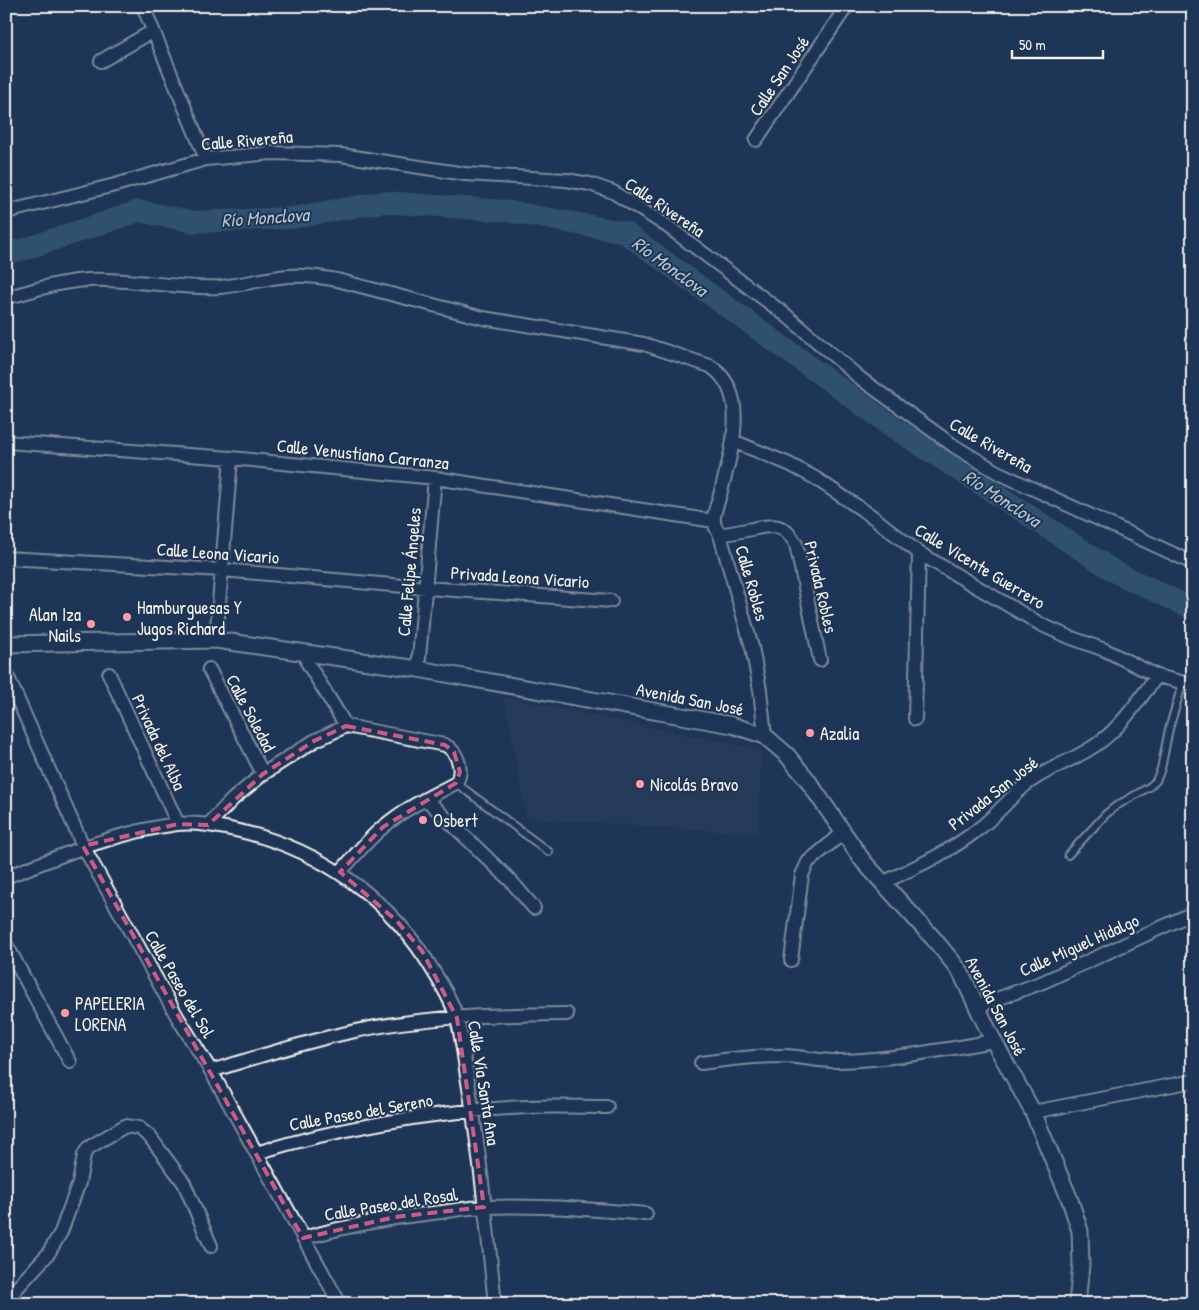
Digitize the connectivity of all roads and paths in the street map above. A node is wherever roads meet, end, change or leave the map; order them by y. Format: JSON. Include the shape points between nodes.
{"nodes":[{"id":1,"x":143,"y":6,"type":"edge"},
{"id":2,"x":847,"y":6,"type":"edge"},
{"id":3,"x":153,"y":31,"type":"junction"},
{"id":4,"x":101,"y":62,"type":"dead end"},
{"id":5,"x":756,"y":140,"type":"dead end"},
{"id":6,"x":206,"y":159,"type":"junction"},
{"id":7,"x":6,"y":212,"type":"edge"},
{"id":8,"x":6,"y":298,"type":"edge"},
{"id":9,"x":733,"y":441,"type":"junction"},
{"id":10,"x":6,"y":442,"type":"edge"},
{"id":11,"x":231,"y":458,"type":"junction"},
{"id":12,"x":434,"y":478,"type":"junction"},
{"id":13,"x":714,"y":521,"type":"junction"},
{"id":14,"x":720,"y":535,"type":"junction"},
{"id":15,"x":919,"y":553,"type":"junction"},
{"id":16,"x":6,"y":558,"type":"edge"},
{"id":17,"x":1193,"y":563,"type":"edge"},
{"id":18,"x":222,"y":570,"type":"junction"},
{"id":19,"x":426,"y":588,"type":"junction"},
{"id":20,"x":611,"y":600,"type":"dead end"},
{"id":21,"x":216,"y":640,"type":"junction"},
{"id":22,"x":6,"y":644,"type":"edge"},
{"id":23,"x":820,"y":660,"type":"dead end"},
{"id":24,"x":307,"y":662,"type":"dead end"},
{"id":25,"x":209,"y":669,"type":"dead end"},
{"id":26,"x":418,"y":669,"type":"junction"},
{"id":27,"x":6,"y":673,"type":"edge"},
{"id":28,"x":109,"y":674,"type":"dead end"},
{"id":29,"x":1157,"y":676,"type":"junction"},
{"id":30,"x":1188,"y":683,"type":"edge"},
{"id":31,"x":915,"y":718,"type":"dead end"},
{"id":32,"x":346,"y":726,"type":"junction"},
{"id":33,"x":765,"y":736,"type":"junction"},
{"id":34,"x":263,"y":774,"type":"junction"},
{"id":35,"x":456,"y":783,"type":"junction"},
{"id":36,"x":426,"y":799,"type":"junction"},
{"id":37,"x":178,"y":824,"type":"junction"},
{"id":38,"x":208,"y":824,"type":"junction"},
{"id":39,"x":844,"y":832,"type":"junction"},
{"id":40,"x":83,"y":846,"type":"junction"},
{"id":41,"x":549,"y":852,"type":"dead end"},
{"id":42,"x":1068,"y":855,"type":"dead end"},
{"id":43,"x":340,"y":872,"type":"junction"},
{"id":44,"x":6,"y":877,"type":"edge"},
{"id":45,"x":882,"y":883,"type":"junction"},
{"id":46,"x":534,"y":908,"type":"dead end"},
{"id":47,"x":1193,"y":913,"type":"edge"},
{"id":48,"x":6,"y":944,"type":"edge"},
{"id":49,"x":791,"y":960,"type":"dead end"},
{"id":50,"x":978,"y":1006,"type":"junction"},
{"id":51,"x":567,"y":1014,"type":"dead end"},
{"id":52,"x":457,"y":1018,"type":"junction"},
{"id":53,"x":994,"y":1041,"type":"junction"},
{"id":54,"x":70,"y":1062,"type":"dead end"},
{"id":55,"x":701,"y":1063,"type":"dead end"},
{"id":56,"x":211,"y":1071,"type":"junction"},
{"id":57,"x":1193,"y":1081,"type":"edge"},
{"id":58,"x":607,"y":1107,"type":"dead end"},
{"id":59,"x":473,"y":1111,"type":"junction"},
{"id":60,"x":1032,"y":1112,"type":"junction"},
{"id":61,"x":256,"y":1153,"type":"junction"},
{"id":62,"x":484,"y":1207,"type":"junction"},
{"id":63,"x":646,"y":1214,"type":"dead end"},
{"id":64,"x":303,"y":1238,"type":"junction"},
{"id":65,"x":211,"y":1246,"type":"dead end"},
{"id":66,"x":6,"y":1300,"type":"edge"},
{"id":67,"x":340,"y":1304,"type":"edge"},
{"id":68,"x":491,"y":1304,"type":"edge"},
{"id":69,"x":509,"y":1304,"type":"edge"},
{"id":70,"x":1077,"y":1304,"type":"edge"}],
"edges":[{"from":1,"to":3,"type":"street"},
{"from":2,"to":5,"type":"street","name":"Calle San José"},
{"from":3,"to":4,"type":"street"},
{"from":3,"to":6,"type":"street"},
{"from":6,"to":7,"type":"street","name":"Calle Rivereña"},
{"from":6,"to":17,"type":"street","name":"Calle Rivereña","via":[[272,153],[341,155],[465,174],[566,180],[613,192],[675,232],[787,316],[861,379],[954,446],[997,472]]},
{"from":8,"to":9,"type":"street","via":[[84,280],[200,287],[287,276],[337,280],[483,318],[644,344],[710,366],[719,372],[730,391],[735,417]]},
{"from":9,"to":13,"type":"street"},
{"from":9,"to":15,"type":"street","name":"Calle Vicente Guerrero","via":[[815,478]]},
{"from":10,"to":11,"type":"street","name":"Calle Venustiano Carranza"},
{"from":11,"to":12,"type":"street","name":"Calle Venustiano Carranza"},
{"from":11,"to":18,"type":"street"},
{"from":12,"to":13,"type":"street","name":"Calle Venustiano Carranza"},
{"from":12,"to":19,"type":"street","name":"Calle Felipe Ángeles"},
{"from":13,"to":14,"type":"street","name":"Calle Robles"},
{"from":14,"to":23,"type":"street","name":"Privada Robles","via":[[770,525],[786,530],[792,537]]},
{"from":14,"to":33,"type":"street","name":"Calle Robles","via":[[752,647]]},
{"from":15,"to":29,"type":"street","name":"Calle Vicente Guerrero","via":[[1042,624]]},
{"from":15,"to":31,"type":"street"},
{"from":16,"to":18,"type":"street","name":"Calle Leona Vicario"},
{"from":18,"to":19,"type":"street","name":"Calle Leona Vicario"},
{"from":18,"to":21,"type":"street"},
{"from":19,"to":20,"type":"street","name":"Privada Leona Vicario"},
{"from":19,"to":26,"type":"street","name":"Calle Felipe Ángeles"},
{"from":21,"to":22,"type":"street","name":"Avenida San José"},
{"from":21,"to":26,"type":"street","name":"Avenida San José"},
{"from":24,"to":32,"type":"street"},
{"from":25,"to":34,"type":"street","name":"Calle Soledad"},
{"from":26,"to":33,"type":"street","name":"Avenida San José","via":[[732,724]]},
{"from":27,"to":40,"type":"street","name":"Calle Paseo del Sol"},
{"from":28,"to":37,"type":"street","name":"Privada del Alba"},
{"from":29,"to":30,"type":"street","name":"Calle Vicente Guerrero"},
{"from":29,"to":45,"type":"street","name":"Privada San José","via":[[1100,742],[1022,787],[982,827],[964,840]]},
{"from":30,"to":42,"type":"lane","via":[[1169,729],[1156,781],[1106,814]]},
{"from":32,"to":34,"type":"street","via":[[314,741]]},
{"from":32,"to":35,"type":"street","via":[[445,745],[457,757],[460,772]]},
{"from":33,"to":39,"type":"street","name":"Avenida San José","via":[[806,778]]},
{"from":34,"to":38,"type":"street"},
{"from":35,"to":36,"type":"street"},
{"from":35,"to":41,"type":"lane"},
{"from":36,"to":43,"type":"street","via":[[383,827]]},
{"from":36,"to":46,"type":"street"},
{"from":37,"to":38,"type":"street","name":"Calle Vía Santa Ana"},
{"from":37,"to":40,"type":"street","name":"Calle Vía Santa Ana"},
{"from":38,"to":43,"type":"street","name":"Calle Vía Santa Ana","via":[[277,842]]},
{"from":39,"to":45,"type":"street","name":"Avenida San José"},
{"from":39,"to":49,"type":"street","via":[[808,862],[802,875]]},
{"from":40,"to":44,"type":"street","name":"Calle Vía Santa Ana"},
{"from":40,"to":56,"type":"street","name":"Calle Paseo del Sol"},
{"from":43,"to":52,"type":"street","name":"Calle Vía Santa Ana","via":[[370,894],[422,951]]},
{"from":45,"to":50,"type":"street","name":"Avenida San José","via":[[960,972]]},
{"from":47,"to":50,"type":"street","name":"Calle Miguel Hidalgo","via":[[1043,982]]},
{"from":48,"to":54,"type":"street"},
{"from":50,"to":53,"type":"street","name":"Avenida San José"},
{"from":51,"to":52,"type":"street","via":[[488,1014]]},
{"from":52,"to":56,"type":"street","via":[[352,1031]]},
{"from":52,"to":59,"type":"street","name":"Calle Vía Santa Ana"},
{"from":53,"to":55,"type":"street","via":[[872,1059],[840,1061],[749,1056]]},
{"from":53,"to":60,"type":"street","name":"Avenida San José"},
{"from":56,"to":61,"type":"street","name":"Calle Paseo del Sol"},
{"from":57,"to":60,"type":"street"},
{"from":58,"to":59,"type":"street","name":"Calle Paseo del Sereno"},
{"from":59,"to":61,"type":"street","name":"Calle Paseo del Sereno","via":[[379,1124]]},
{"from":59,"to":62,"type":"street","name":"Calle Vía Santa Ana"},
{"from":60,"to":70,"type":"street","name":"Avenida San José","via":[[1080,1231]]},
{"from":61,"to":64,"type":"street","name":"Calle Paseo del Sol"},
{"from":62,"to":63,"type":"street","name":"Calle Paseo del Rosal","via":[[586,1208]]},
{"from":62,"to":64,"type":"street","name":"Calle Paseo del Rosal","via":[[395,1217]]},
{"from":62,"to":68,"type":"street","name":"Calle Vía Santa Ana"},
{"from":64,"to":67,"type":"street","name":"Calle Paseo del Sol"},
{"from":65,"to":66,"type":"street","via":[[184,1183],[150,1136],[139,1128],[125,1126],[88,1148],[61,1232],[48,1254]]},
{"from":68,"to":69,"type":"street"}]}
